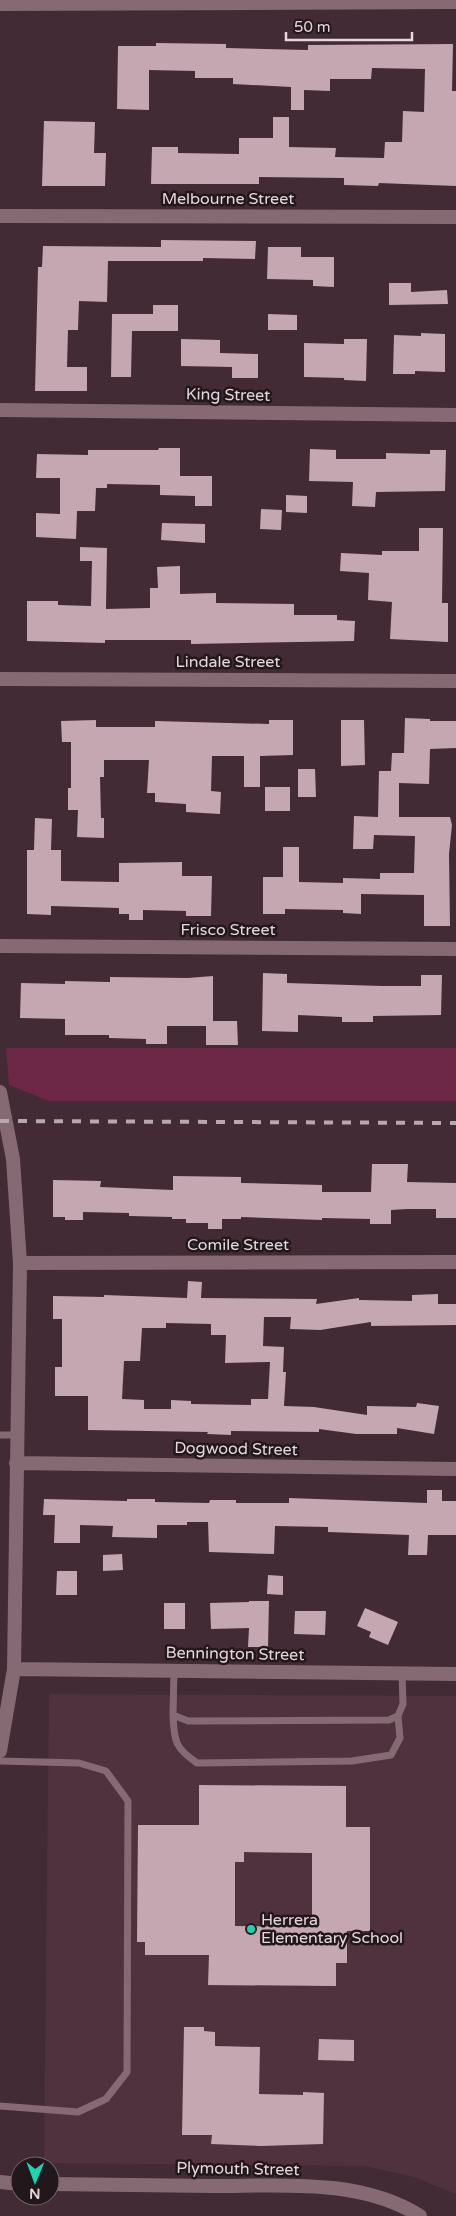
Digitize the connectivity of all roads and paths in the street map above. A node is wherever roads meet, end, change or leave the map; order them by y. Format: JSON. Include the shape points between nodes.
{"nodes":[{"id":1,"x":456,"y":2,"type":"edge"},
{"id":2,"x":0,"y":4,"type":"edge"},
{"id":3,"x":0,"y":216,"type":"edge"},
{"id":4,"x":456,"y":217,"type":"edge"},
{"id":5,"x":0,"y":410,"type":"edge"},
{"id":6,"x":456,"y":415,"type":"edge"},
{"id":7,"x":0,"y":679,"type":"edge"},
{"id":8,"x":456,"y":680,"type":"edge"},
{"id":9,"x":0,"y":946,"type":"edge"},
{"id":10,"x":456,"y":949,"type":"edge"},
{"id":11,"x":0,"y":1092,"type":"edge"},
{"id":12,"x":456,"y":1262,"type":"edge"},
{"id":13,"x":20,"y":1263,"type":"junction"},
{"id":14,"x":0,"y":1435,"type":"edge"},
{"id":15,"x":18,"y":1435,"type":"junction"},
{"id":16,"x":16,"y":1463,"type":"junction"},
{"id":17,"x":456,"y":1469,"type":"edge"},
{"id":18,"x":14,"y":1669,"type":"junction"},
{"id":19,"x":174,"y":1671,"type":"junction"},
{"id":20,"x":402,"y":1673,"type":"junction"},
{"id":21,"x":456,"y":1674,"type":"edge"},
{"id":22,"x":173,"y":1715,"type":"junction"},
{"id":23,"x":398,"y":1716,"type":"junction"},
{"id":24,"x":0,"y":1751,"type":"edge"},
{"id":25,"x":0,"y":1761,"type":"edge"},
{"id":26,"x":0,"y":2106,"type":"edge"},
{"id":27,"x":60,"y":2184,"type":"edge"},
{"id":28,"x":420,"y":2216,"type":"edge"}],
"edges":[{"from":1,"to":2,"type":"street"},
{"from":3,"to":4,"type":"street","name":"Melbourne Street"},
{"from":5,"to":6,"type":"street","name":"King Street"},
{"from":7,"to":8,"type":"street","name":"Lindale Street"},
{"from":9,"to":10,"type":"street","name":"Frisco Street"},
{"from":11,"to":13,"type":"street","via":[[13,1159]]},
{"from":12,"to":13,"type":"street","name":"Comile Street"},
{"from":13,"to":15,"type":"street"},
{"from":14,"to":15,"type":"lane"},
{"from":15,"to":16,"type":"street"},
{"from":16,"to":17,"type":"street","name":"Dogwood Street"},
{"from":16,"to":18,"type":"street"},
{"from":18,"to":19,"type":"street","name":"Bennington Street"},
{"from":18,"to":24,"type":"street"},
{"from":19,"to":20,"type":"street","name":"Bennington Street"},
{"from":19,"to":22,"type":"lane"},
{"from":20,"to":21,"type":"street","name":"Bennington Street"},
{"from":20,"to":23,"type":"lane","via":[[403,1704]]},
{"from":22,"to":23,"type":"lane","via":[[188,1721],[389,1720]]},
{"from":22,"to":23,"type":"lane","via":[[174,1739],[182,1753],[197,1763],[352,1761],[391,1754],[400,1738]]},
{"from":25,"to":26,"type":"lane","via":[[79,1763],[106,1771],[128,1801],[127,2072],[106,2098],[78,2112]]},
{"from":27,"to":28,"type":"street","name":"Plymouth Street","via":[[288,2186],[346,2190],[367,2194]]}]}
